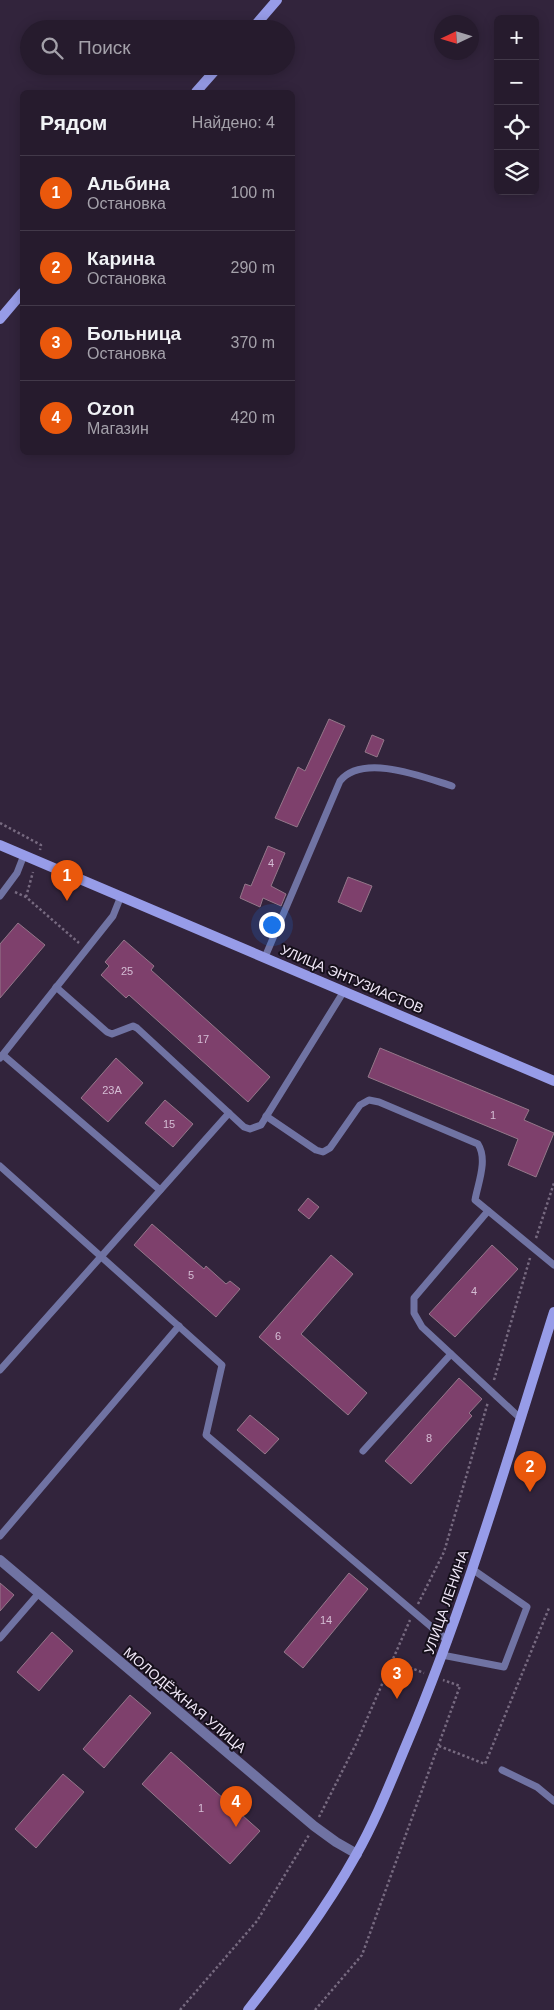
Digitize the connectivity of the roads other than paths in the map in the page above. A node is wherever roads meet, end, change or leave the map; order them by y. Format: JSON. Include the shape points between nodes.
{"nodes":[{"id":1,"x":277,"y":0,"type":"edge"},
{"id":2,"x":260,"y":20,"type":"edge"},
{"id":3,"x":211,"y":75,"type":"edge"},
{"id":4,"x":198,"y":90,"type":"edge"},
{"id":5,"x":20,"y":295,"type":"edge"},
{"id":6,"x":0,"y":319,"type":"edge"},
{"id":7,"x":452,"y":786,"type":"dead end"},
{"id":8,"x":0,"y":845,"type":"edge"},
{"id":9,"x":24,"y":855,"type":"junction"},
{"id":10,"x":0,"y":896,"type":"edge"},
{"id":11,"x":121,"y":896,"type":"junction"},
{"id":12,"x":265,"y":957,"type":"junction"},
{"id":13,"x":56,"y":987,"type":"junction"},
{"id":14,"x":344,"y":991,"type":"junction"},
{"id":15,"x":2,"y":1057,"type":"edge"},
{"id":16,"x":554,"y":1081,"type":"edge"},
{"id":17,"x":229,"y":1113,"type":"junction"},
{"id":18,"x":266,"y":1116,"type":"junction"},
{"id":19,"x":0,"y":1166,"type":"edge"},
{"id":20,"x":160,"y":1190,"type":"junction"},
{"id":21,"x":488,"y":1211,"type":"junction"},
{"id":22,"x":101,"y":1256,"type":"junction"},
{"id":23,"x":554,"y":1265,"type":"edge"},
{"id":24,"x":554,"y":1312,"type":"edge"},
{"id":25,"x":179,"y":1326,"type":"junction"},
{"id":26,"x":451,"y":1354,"type":"junction"},
{"id":27,"x":0,"y":1370,"type":"edge"},
{"id":28,"x":520,"y":1418,"type":"junction"},
{"id":29,"x":363,"y":1451,"type":"dead end"},
{"id":30,"x":0,"y":1536,"type":"edge"},
{"id":31,"x":0,"y":1560,"type":"edge"},
{"id":32,"x":472,"y":1569,"type":"junction"},
{"id":33,"x":39,"y":1593,"type":"junction"},
{"id":34,"x":0,"y":1638,"type":"edge"},
{"id":35,"x":448,"y":1641,"type":"junction"},
{"id":36,"x":442,"y":1655,"type":"junction"},
{"id":37,"x":502,"y":1770,"type":"dead end"},
{"id":38,"x":552,"y":1797,"type":"edge"},
{"id":39,"x":357,"y":1854,"type":"junction"},
{"id":40,"x":248,"y":2010,"type":"edge"}],
"edges":[{"from":1,"to":2,"type":"main road"},
{"from":3,"to":4,"type":"main road"},
{"from":5,"to":6,"type":"main road"},
{"from":7,"to":12,"type":"lane","via":[[392,769],[362,769],[346,774],[340,781]]},
{"from":8,"to":9,"type":"main road","name":"УЛИЦА ЭНТУЗИАСТОВ"},
{"from":9,"to":10,"type":"lane","via":[[17,873]]},
{"from":9,"to":11,"type":"main road","name":"УЛИЦА ЭНТУЗИАСТОВ"},
{"from":11,"to":12,"type":"main road","name":"УЛИЦА ЭНТУЗИАСТОВ"},
{"from":11,"to":13,"type":"lane","via":[[113,916]]},
{"from":12,"to":14,"type":"main road","name":"УЛИЦА ЭНТУЗИАСТОВ"},
{"from":13,"to":15,"type":"lane"},
{"from":13,"to":17,"type":"lane","via":[[107,1032],[112,1034],[133,1026],[137,1028]]},
{"from":14,"to":16,"type":"main road","name":"УЛИЦА ЭНТУЗИАСТОВ"},
{"from":14,"to":18,"type":"lane"},
{"from":15,"to":20,"type":"lane"},
{"from":17,"to":18,"type":"lane","via":[[250,1129],[261,1125]]},
{"from":17,"to":20,"type":"lane"},
{"from":18,"to":21,"type":"lane","via":[[323,1152],[330,1148],[360,1105],[369,1100],[478,1144],[483,1152],[483,1162],[475,1200]]},
{"from":19,"to":22,"type":"lane"},
{"from":20,"to":22,"type":"lane"},
{"from":21,"to":23,"type":"lane"},
{"from":21,"to":26,"type":"lane","via":[[414,1298],[414,1313],[422,1327]]},
{"from":22,"to":25,"type":"lane"},
{"from":22,"to":27,"type":"lane"},
{"from":24,"to":28,"type":"main road","name":"УЛИЦА ЛЕНИНА"},
{"from":25,"to":30,"type":"lane"},
{"from":25,"to":35,"type":"lane","via":[[222,1365],[206,1435]]},
{"from":26,"to":28,"type":"lane"},
{"from":26,"to":29,"type":"lane"},
{"from":28,"to":32,"type":"main road","name":"УЛИЦА ЛЕНИНА"},
{"from":31,"to":33,"type":"street","name":"МОЛОДЁЖНАЯ УЛИЦА"},
{"from":32,"to":35,"type":"main road","name":"УЛИЦА ЛЕНИНА"},
{"from":32,"to":36,"type":"lane","via":[[527,1607],[504,1667]]},
{"from":33,"to":34,"type":"lane"},
{"from":33,"to":39,"type":"street","name":"МОЛОДЁЖНАЯ УЛИЦА","via":[[307,1820]]},
{"from":35,"to":36,"type":"main road","name":"УЛИЦА ЛЕНИНА"},
{"from":36,"to":39,"type":"main road","name":"УЛИЦА ЛЕНИНА","via":[[389,1786]]},
{"from":37,"to":38,"type":"lane"},
{"from":39,"to":40,"type":"main road","name":"УЛИЦА ЛЕНИНА","via":[[305,1937]]}]}
